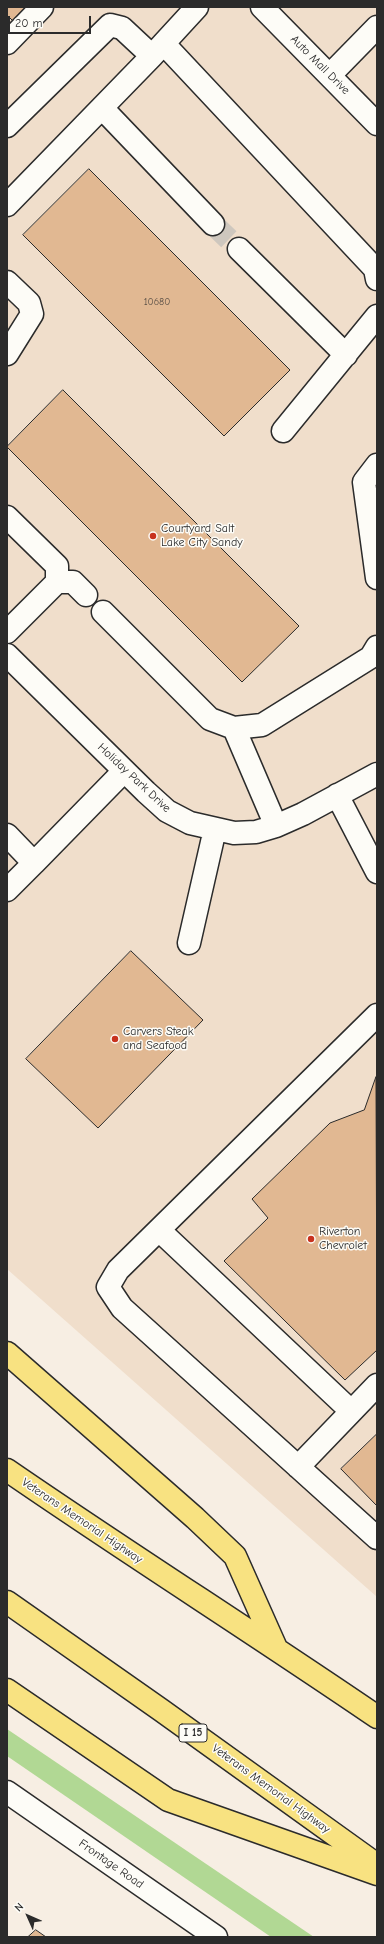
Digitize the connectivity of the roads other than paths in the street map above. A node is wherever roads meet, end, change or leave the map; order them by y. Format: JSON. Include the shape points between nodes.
{"nodes":[{"id":1,"x":42,"y":7,"type":"edge"},
{"id":2,"x":197,"y":7,"type":"edge"},
{"id":3,"x":262,"y":7,"type":"edge"},
{"id":4,"x":377,"y":27,"type":"edge"},
{"id":5,"x":7,"y":43,"type":"edge"},
{"id":6,"x":158,"y":50,"type":"junction"},
{"id":7,"x":330,"y":75,"type":"junction"},
{"id":8,"x":102,"y":108,"type":"junction"},
{"id":9,"x":377,"y":124,"type":"edge"},
{"id":10,"x":7,"y":126,"type":"edge"},
{"id":11,"x":7,"y":205,"type":"edge"},
{"id":12,"x":213,"y":224,"type":"tunnel mouth"},
{"id":13,"x":239,"y":249,"type":"tunnel mouth"},
{"id":14,"x":376,"y":272,"type":"edge"},
{"id":15,"x":7,"y":282,"type":"edge"},
{"id":16,"x":377,"y":316,"type":"edge"},
{"id":17,"x":7,"y":354,"type":"edge"},
{"id":18,"x":346,"y":355,"type":"junction"},
{"id":19,"x":284,"y":431,"type":"dead end"},
{"id":20,"x":377,"y":465,"type":"edge"},
{"id":21,"x":7,"y":517,"type":"edge"},
{"id":22,"x":377,"y":578,"type":"edge"},
{"id":23,"x":57,"y":582,"type":"junction"},
{"id":24,"x":86,"y":595,"type":"dead end"},
{"id":25,"x":103,"y":612,"type":"dead end"},
{"id":26,"x":7,"y":632,"type":"edge"},
{"id":27,"x":377,"y":647,"type":"edge"},
{"id":28,"x":7,"y":655,"type":"edge"},
{"id":29,"x":234,"y":728,"type":"junction"},
{"id":30,"x":124,"y":771,"type":"junction"},
{"id":31,"x":377,"y":774,"type":"edge"},
{"id":32,"x":337,"y":795,"type":"junction"},
{"id":33,"x":276,"y":826,"type":"junction"},
{"id":34,"x":215,"y":829,"type":"junction"},
{"id":35,"x":7,"y":835,"type":"edge"},
{"id":36,"x":34,"y":863,"type":"junction"},
{"id":37,"x":377,"y":872,"type":"edge"},
{"id":38,"x":7,"y":890,"type":"edge"},
{"id":39,"x":189,"y":943,"type":"dead end"},
{"id":40,"x":377,"y":1015,"type":"edge"},
{"id":41,"x":159,"y":1230,"type":"junction"},
{"id":42,"x":7,"y":1353,"type":"edge"},
{"id":43,"x":377,"y":1384,"type":"edge"},
{"id":44,"x":351,"y":1411,"type":"junction"},
{"id":45,"x":298,"y":1467,"type":"junction"},
{"id":46,"x":7,"y":1470,"type":"edge"},
{"id":47,"x":377,"y":1538,"type":"edge"},
{"id":48,"x":7,"y":1602,"type":"edge"},
{"id":49,"x":276,"y":1648,"type":"junction"},
{"id":50,"x":7,"y":1690,"type":"edge"},
{"id":51,"x":377,"y":1717,"type":"edge"},
{"id":52,"x":7,"y":1792,"type":"edge"},
{"id":53,"x":377,"y":1865,"type":"edge"},
{"id":54,"x":377,"y":1874,"type":"edge"},
{"id":55,"x":216,"y":1937,"type":"edge"}],
"edges":[{"from":1,"to":5,"type":"street"},
{"from":2,"to":6,"type":"street"},
{"from":3,"to":7,"type":"street","name":"Auto Mall Drive"},
{"from":4,"to":7,"type":"street"},
{"from":6,"to":8,"type":"street"},
{"from":6,"to":10,"type":"street","via":[[122,28],[110,25]]},
{"from":6,"to":14,"type":"street"},
{"from":7,"to":9,"type":"street","name":"Auto Mall Drive"},
{"from":8,"to":11,"type":"street"},
{"from":8,"to":12,"type":"street"},
{"from":13,"to":18,"type":"street"},
{"from":15,"to":17,"type":"street","via":[[29,303],[32,314]]},
{"from":16,"to":18,"type":"street"},
{"from":18,"to":19,"type":"street"},
{"from":20,"to":22,"type":"street","via":[[364,482]]},
{"from":21,"to":23,"type":"street","via":[[57,566]]},
{"from":23,"to":24,"type":"street","via":[[73,582]]},
{"from":23,"to":26,"type":"street"},
{"from":25,"to":29,"type":"street","via":[[210,719]]},
{"from":27,"to":29,"type":"street","via":[[370,657],[262,725]]},
{"from":28,"to":30,"type":"street","name":"Holiday Park Drive"},
{"from":29,"to":33,"type":"street"},
{"from":30,"to":34,"type":"street","name":"Holiday Park Drive","via":[[167,811],[190,823]]},
{"from":30,"to":36,"type":"street"},
{"from":31,"to":32,"type":"street","name":"Holiday Park Drive"},
{"from":32,"to":33,"type":"street","name":"Holiday Park Drive"},
{"from":32,"to":37,"type":"street"},
{"from":33,"to":34,"type":"street","name":"Holiday Park Drive","via":[[256,832],[234,833]]},
{"from":34,"to":39,"type":"street"},
{"from":35,"to":36,"type":"street"},
{"from":36,"to":38,"type":"street"},
{"from":40,"to":41,"type":"street"},
{"from":41,"to":44,"type":"street"},
{"from":41,"to":45,"type":"street","via":[[118,1270],[108,1287],[122,1308]]},
{"from":42,"to":49,"type":"highway","via":[[235,1556]]},
{"from":43,"to":44,"type":"street"},
{"from":44,"to":45,"type":"street"},
{"from":45,"to":47,"type":"street"},
{"from":46,"to":49,"type":"highway","name":"Veterans Memorial Highway","via":[[98,1533]]},
{"from":48,"to":53,"type":"highway","name":"Veterans Memorial Highway","number":"I 15"},
{"from":49,"to":51,"type":"highway","name":"Veterans Memorial Highway"},
{"from":50,"to":54,"type":"highway","via":[[168,1800]]},
{"from":52,"to":55,"type":"street","name":"Frontage Road"}]}
